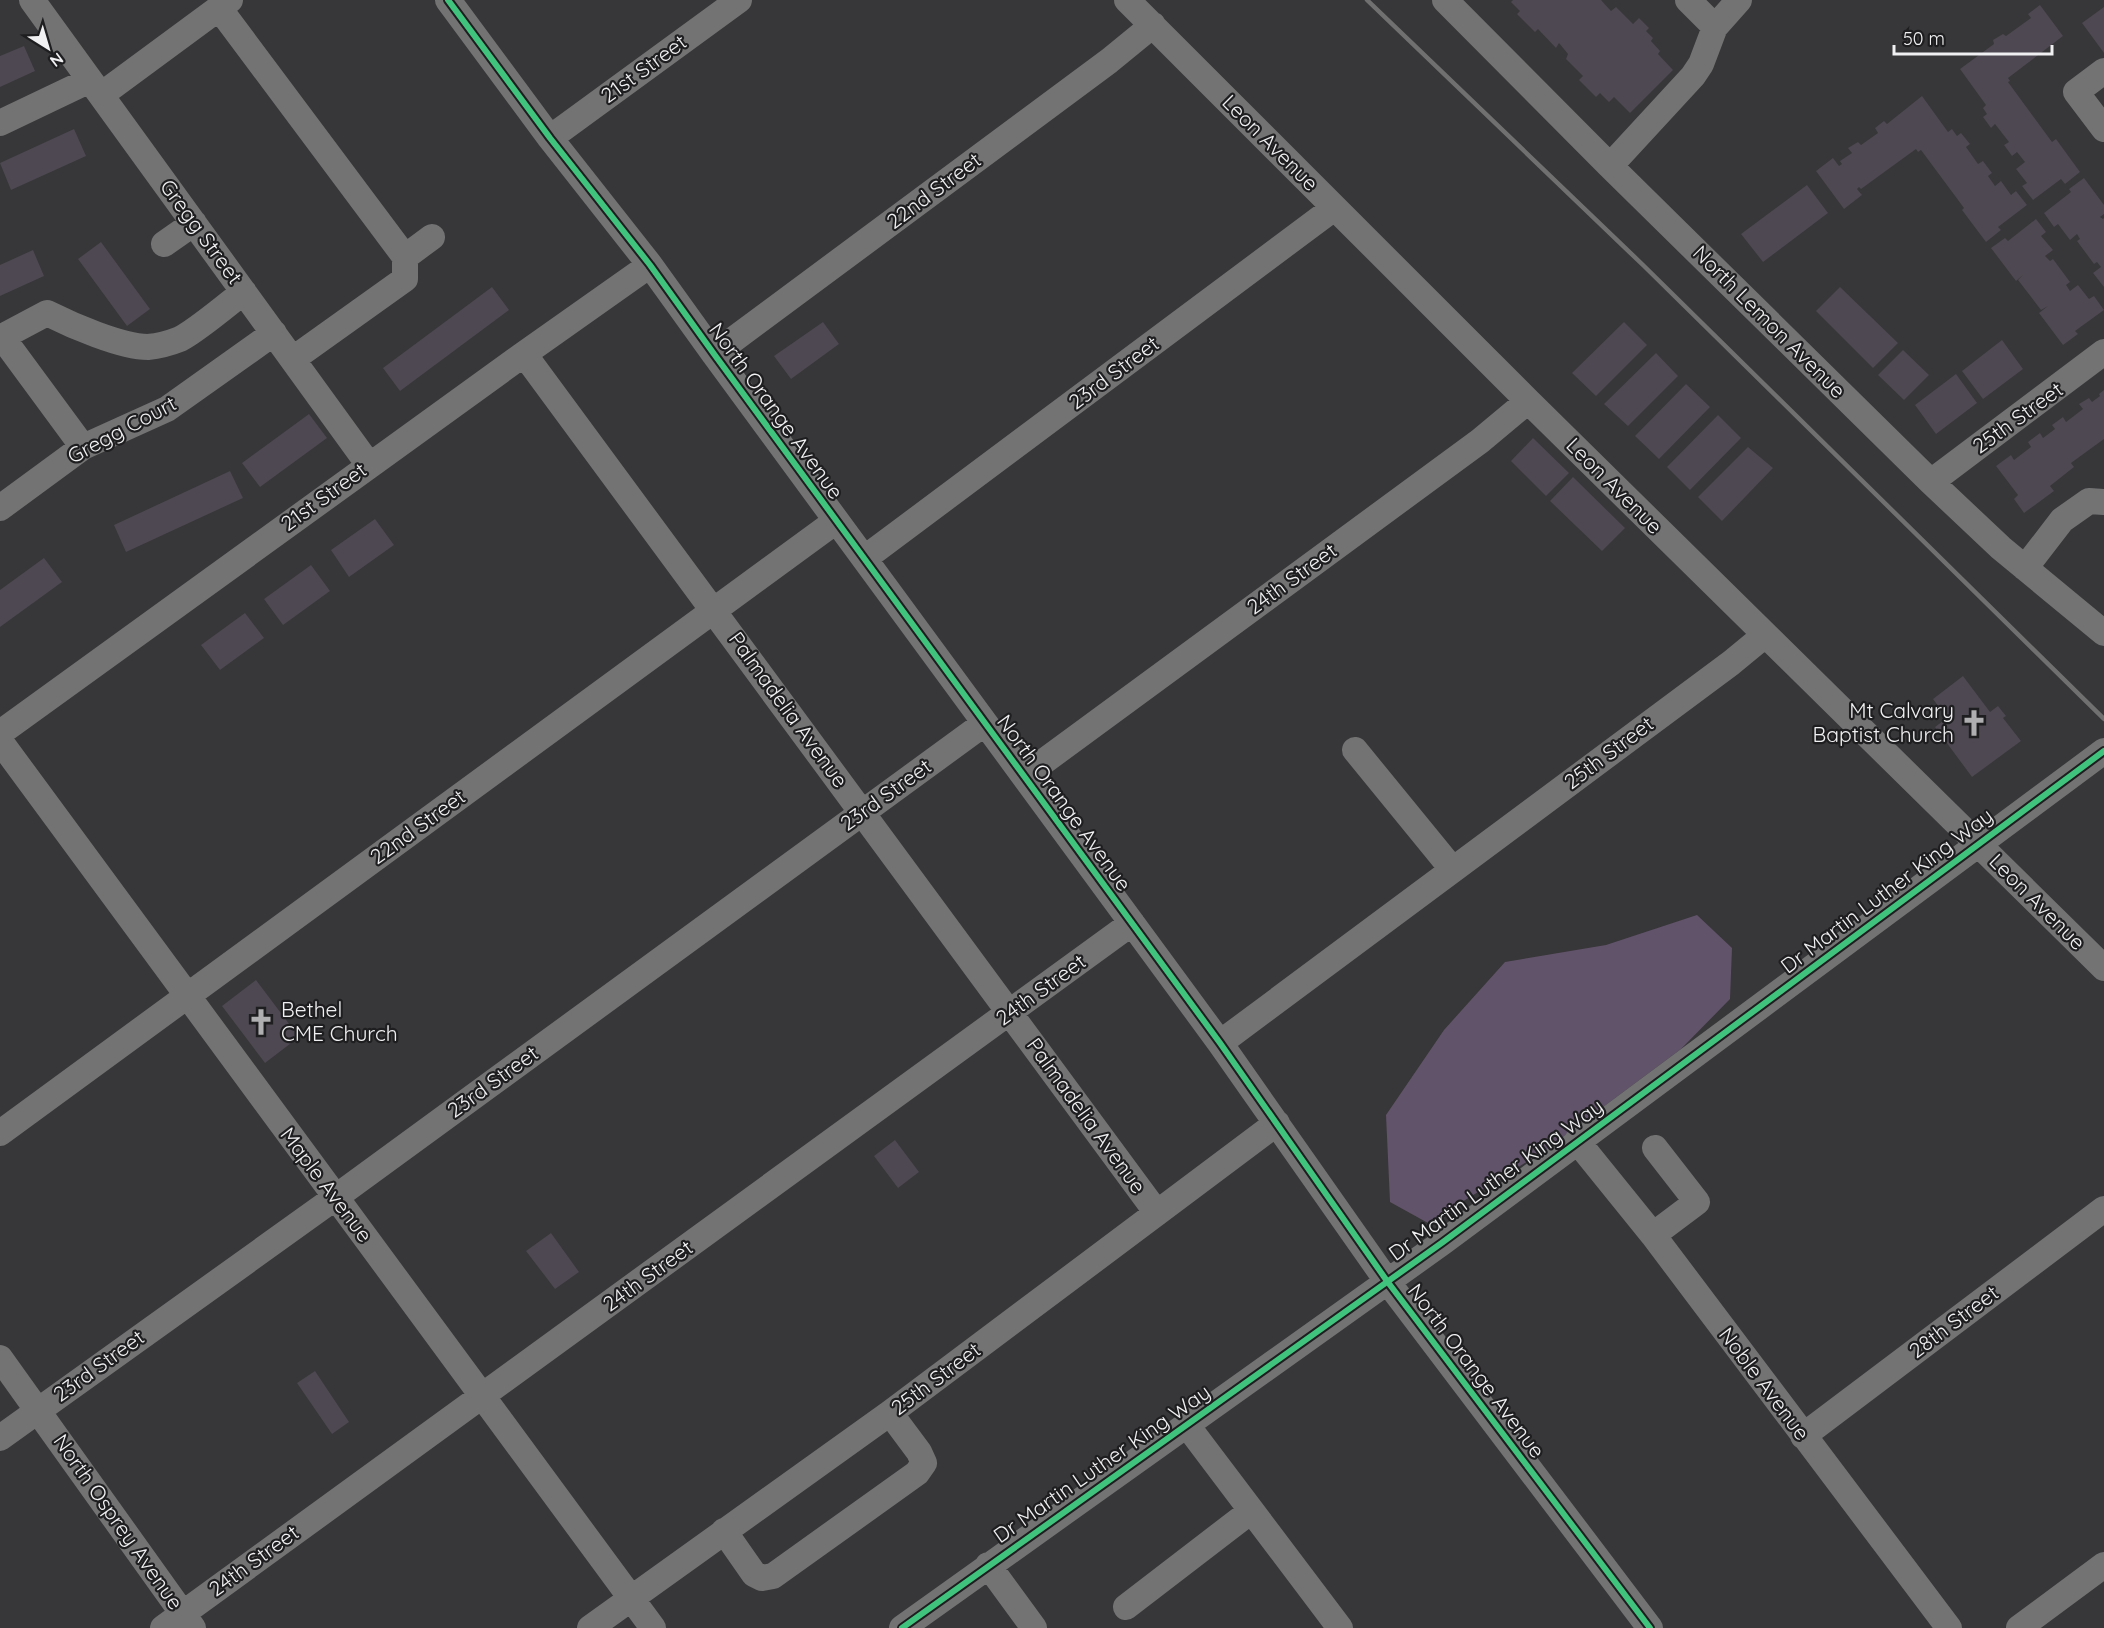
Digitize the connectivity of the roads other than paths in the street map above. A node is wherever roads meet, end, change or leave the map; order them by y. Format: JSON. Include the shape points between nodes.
{"nodes":[{"id":1,"x":32,"y":0,"type":"edge"},
{"id":2,"x":448,"y":0,"type":"edge"},
{"id":3,"x":739,"y":0,"type":"edge"},
{"id":4,"x":1127,"y":0,"type":"edge"},
{"id":5,"x":1445,"y":0,"type":"edge"},
{"id":6,"x":1688,"y":0,"type":"edge"},
{"id":7,"x":1739,"y":0,"type":"edge"},
{"id":8,"x":225,"y":4,"type":"edge"},
{"id":9,"x":1153,"y":25,"type":"junction"},
{"id":10,"x":1715,"y":27,"type":"junction"},
{"id":11,"x":2104,"y":70,"type":"edge"},
{"id":12,"x":95,"y":88,"type":"junction"},
{"id":13,"x":0,"y":123,"type":"edge"},
{"id":14,"x":2104,"y":129,"type":"edge"},
{"id":15,"x":550,"y":138,"type":"junction"},
{"id":16,"x":1610,"y":166,"type":"junction"},
{"id":17,"x":1334,"y":208,"type":"junction"},
{"id":18,"x":194,"y":223,"type":"junction"},
{"id":19,"x":432,"y":237,"type":"dead end"},
{"id":20,"x":164,"y":244,"type":"dead end"},
{"id":21,"x":405,"y":257,"type":"junction"},
{"id":22,"x":650,"y":265,"type":"junction"},
{"id":23,"x":244,"y":292,"type":"junction"},
{"id":24,"x":274,"y":333,"type":"junction"},
{"id":25,"x":1,"y":337,"type":"edge"},
{"id":26,"x":2104,"y":352,"type":"edge"},
{"id":27,"x":524,"y":354,"type":"junction"},
{"id":28,"x":714,"y":354,"type":"junction"},
{"id":29,"x":293,"y":359,"type":"junction"},
{"id":30,"x":1528,"y":400,"type":"junction"},
{"id":31,"x":83,"y":447,"type":"junction"},
{"id":32,"x":369,"y":465,"type":"junction"},
{"id":33,"x":1931,"y":482,"type":"junction"},
{"id":34,"x":2104,"y":502,"type":"edge"},
{"id":35,"x":0,"y":508,"type":"edge"},
{"id":36,"x":836,"y":521,"type":"junction"},
{"id":37,"x":865,"y":558,"type":"junction"},
{"id":38,"x":2025,"y":568,"type":"junction"},
{"id":39,"x":715,"y":610,"type":"junction"},
{"id":40,"x":2104,"y":633,"type":"edge"},
{"id":41,"x":1765,"y":635,"type":"junction"},
{"id":42,"x":985,"y":723,"type":"junction"},
{"id":43,"x":0,"y":733,"type":"edge"},
{"id":44,"x":0,"y":741,"type":"edge"},
{"id":45,"x":1355,"y":750,"type":"dead end"},
{"id":46,"x":2104,"y":751,"type":"edge"},
{"id":47,"x":1024,"y":776,"type":"junction"},
{"id":48,"x":863,"y":812,"type":"junction"},
{"id":49,"x":1978,"y":843,"type":"junction"},
{"id":50,"x":1452,"y":870,"type":"junction"},
{"id":51,"x":1132,"y":923,"type":"junction"},
{"id":52,"x":2104,"y":969,"type":"edge"},
{"id":53,"x":187,"y":996,"type":"junction"},
{"id":54,"x":1010,"y":1012,"type":"junction"},
{"id":55,"x":1220,"y":1043,"type":"junction"},
{"id":56,"x":1277,"y":1123,"type":"junction"},
{"id":57,"x":0,"y":1133,"type":"edge"},
{"id":58,"x":1577,"y":1141,"type":"junction"},
{"id":59,"x":1655,"y":1148,"type":"dead end"},
{"id":60,"x":336,"y":1197,"type":"junction"},
{"id":61,"x":2104,"y":1209,"type":"edge"},
{"id":62,"x":1157,"y":1213,"type":"junction"},
{"id":63,"x":1653,"y":1235,"type":"junction"},
{"id":64,"x":1387,"y":1281,"type":"junction"},
{"id":65,"x":0,"y":1358,"type":"edge"},
{"id":66,"x":483,"y":1396,"type":"junction"},
{"id":67,"x":38,"y":1410,"type":"junction"},
{"id":68,"x":890,"y":1413,"type":"junction"},
{"id":69,"x":1186,"y":1424,"type":"junction"},
{"id":70,"x":1803,"y":1436,"type":"junction"},
{"id":71,"x":0,"y":1438,"type":"edge"},
{"id":72,"x":1251,"y":1511,"type":"junction"},
{"id":73,"x":724,"y":1531,"type":"junction"},
{"id":74,"x":988,"y":1565,"type":"junction"},
{"id":75,"x":2104,"y":1565,"type":"edge"},
{"id":76,"x":632,"y":1598,"type":"junction"},
{"id":77,"x":1126,"y":1607,"type":"dead end"},
{"id":78,"x":179,"y":1623,"type":"edge"},
{"id":79,"x":590,"y":1628,"type":"edge"},
{"id":80,"x":653,"y":1628,"type":"edge"},
{"id":81,"x":902,"y":1628,"type":"edge"},
{"id":82,"x":1034,"y":1628,"type":"edge"},
{"id":83,"x":1340,"y":1628,"type":"edge"},
{"id":84,"x":1650,"y":1628,"type":"edge"},
{"id":85,"x":1949,"y":1628,"type":"edge"},
{"id":86,"x":2019,"y":1628,"type":"edge"}],
"edges":[{"from":1,"to":12,"type":"street","name":"Gregg Street"},
{"from":2,"to":15,"type":"street","name":"North Orange Avenue"},
{"from":3,"to":15,"type":"street","name":"21st Street"},
{"from":4,"to":9,"type":"street","name":"Leon Avenue"},
{"from":5,"to":16,"type":"street","name":"North Lemon Avenue"},
{"from":6,"to":10,"type":"street"},
{"from":7,"to":10,"type":"street"},
{"from":8,"to":12,"type":"street"},
{"from":8,"to":21,"type":"street"},
{"from":9,"to":17,"type":"street","name":"Leon Avenue"},
{"from":9,"to":28,"type":"street","name":"22nd Street"},
{"from":10,"to":16,"type":"street","via":[[1693,76]]},
{"from":11,"to":14,"type":"street","via":[[2076,92]]},
{"from":12,"to":13,"type":"street"},
{"from":12,"to":18,"type":"street","name":"Gregg Street"},
{"from":15,"to":22,"type":"street","name":"North Orange Avenue"},
{"from":16,"to":33,"type":"street","name":"North Lemon Avenue"},
{"from":17,"to":30,"type":"street","name":"Leon Avenue"},
{"from":17,"to":37,"type":"street","name":"23rd Street"},
{"from":18,"to":20,"type":"street"},
{"from":18,"to":23,"type":"street","name":"Gregg Street"},
{"from":19,"to":21,"type":"street"},
{"from":21,"to":29,"type":"street","via":[[405,279]]},
{"from":22,"to":27,"type":"street","name":"21st Street"},
{"from":22,"to":28,"type":"street","name":"North Orange Avenue"},
{"from":23,"to":24,"type":"street","name":"Gregg Street"},
{"from":23,"to":25,"type":"street","via":[[182,338],[166,344],[128,344],[47,313]]},
{"from":24,"to":29,"type":"street","name":"Gregg Street"},
{"from":24,"to":31,"type":"street","name":"Gregg Court","via":[[167,409]]},
{"from":25,"to":31,"type":"street"},
{"from":26,"to":33,"type":"street","name":"25th Street"},
{"from":27,"to":32,"type":"street","name":"21st Street"},
{"from":27,"to":39,"type":"street","name":"Palmadelia Avenue"},
{"from":28,"to":36,"type":"street","name":"North Orange Avenue"},
{"from":29,"to":32,"type":"street","name":"Gregg Street"},
{"from":30,"to":41,"type":"street","name":"Leon Avenue"},
{"from":30,"to":47,"type":"street","name":"24th Street","via":[[1480,441]]},
{"from":31,"to":35,"type":"street","name":"Gregg Court"},
{"from":32,"to":43,"type":"street","name":"21st Street"},
{"from":33,"to":38,"type":"street","name":"North Lemon Avenue"},
{"from":34,"to":38,"type":"street","via":[[2089,501],[2062,520]]},
{"from":36,"to":37,"type":"street","name":"North Orange Avenue"},
{"from":36,"to":39,"type":"street","name":"22nd Street"},
{"from":37,"to":42,"type":"street","name":"North Orange Avenue"},
{"from":38,"to":40,"type":"street","name":"North Lemon Avenue"},
{"from":39,"to":48,"type":"street","name":"Palmadelia Avenue"},
{"from":39,"to":53,"type":"street","name":"22nd Street"},
{"from":41,"to":49,"type":"street","name":"Leon Avenue"},
{"from":41,"to":50,"type":"street","name":"25th Street"},
{"from":42,"to":47,"type":"street","name":"North Orange Avenue"},
{"from":42,"to":48,"type":"street","name":"23rd Street"},
{"from":44,"to":53,"type":"street","name":"Maple Avenue"},
{"from":45,"to":50,"type":"street"},
{"from":46,"to":49,"type":"street","name":"Dr Martin Luther King Way"},
{"from":47,"to":51,"type":"street","name":"North Orange Avenue"},
{"from":48,"to":54,"type":"street","name":"Palmadelia Avenue"},
{"from":48,"to":60,"type":"street","name":"23rd Street"},
{"from":49,"to":52,"type":"street","name":"Leon Avenue"},
{"from":49,"to":58,"type":"street","name":"Dr Martin Luther King Way"},
{"from":50,"to":55,"type":"street","name":"25th Street"},
{"from":51,"to":54,"type":"street","name":"24th Street"},
{"from":51,"to":55,"type":"street","name":"North Orange Avenue"},
{"from":53,"to":57,"type":"street","name":"22nd Street"},
{"from":53,"to":60,"type":"street","name":"Maple Avenue"},
{"from":54,"to":62,"type":"street","name":"Palmadelia Avenue"},
{"from":54,"to":66,"type":"street","name":"24th Street"},
{"from":55,"to":56,"type":"street","name":"North Orange Avenue"},
{"from":56,"to":62,"type":"street","name":"25th Street"},
{"from":56,"to":64,"type":"street","name":"North Orange Avenue"},
{"from":58,"to":63,"type":"street","name":"Noble Avenue"},
{"from":58,"to":64,"type":"street","name":"Dr Martin Luther King Way"},
{"from":59,"to":63,"type":"street","via":[[1697,1202]]},
{"from":60,"to":66,"type":"street","name":"Maple Avenue"},
{"from":60,"to":67,"type":"street","name":"23rd Street"},
{"from":61,"to":70,"type":"street","name":"28th Street"},
{"from":62,"to":68,"type":"street","name":"25th Street"},
{"from":63,"to":70,"type":"street","name":"Noble Avenue"},
{"from":64,"to":69,"type":"street","name":"Dr Martin Luther King Way"},
{"from":64,"to":84,"type":"street","name":"North Orange Avenue"},
{"from":65,"to":67,"type":"street","name":"North Osprey Avenue"},
{"from":66,"to":76,"type":"street","name":"Maple Avenue"},
{"from":66,"to":78,"type":"street","name":"24th Street"},
{"from":67,"to":71,"type":"street","name":"23rd Street"},
{"from":67,"to":78,"type":"street","name":"North Osprey Avenue"},
{"from":68,"to":73,"type":"street","name":"25th Street"},
{"from":68,"to":73,"type":"street","via":[[924,1463],[917,1473],[773,1576],[762,1578],[754,1574]]},
{"from":69,"to":72,"type":"street"},
{"from":69,"to":74,"type":"street","name":"Dr Martin Luther King Way"},
{"from":70,"to":85,"type":"street","name":"Noble Avenue"},
{"from":72,"to":77,"type":"street"},
{"from":72,"to":83,"type":"street"},
{"from":73,"to":76,"type":"street","name":"25th Street"},
{"from":74,"to":81,"type":"street","name":"Dr Martin Luther King Way"},
{"from":74,"to":82,"type":"street"},
{"from":75,"to":86,"type":"street"},
{"from":76,"to":79,"type":"street","name":"25th Street"},
{"from":76,"to":80,"type":"street","name":"Maple Avenue"}]}
